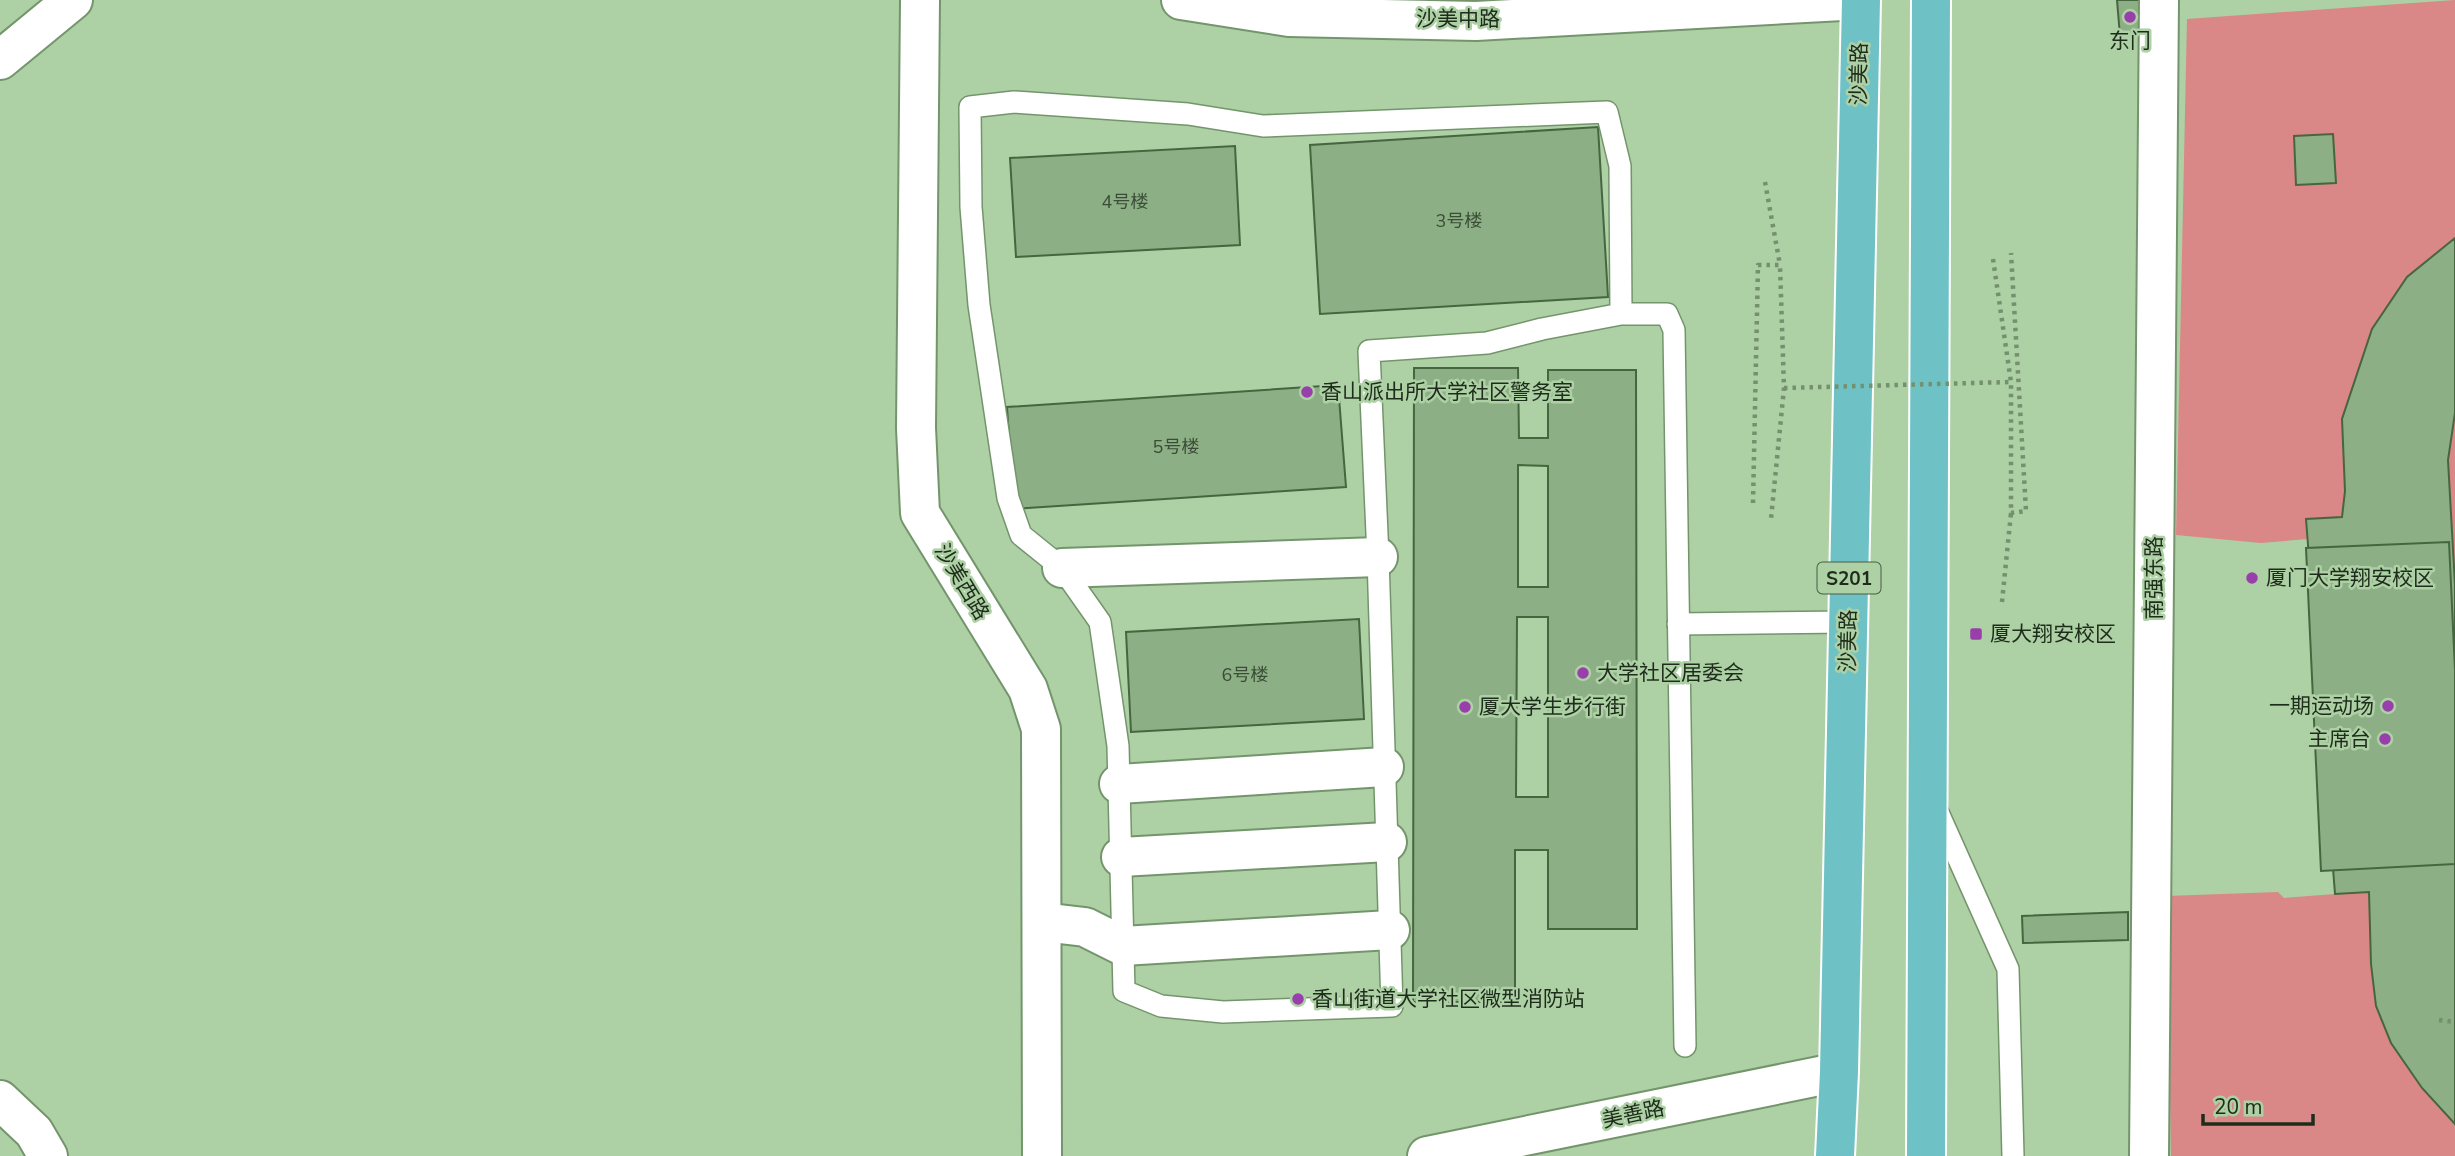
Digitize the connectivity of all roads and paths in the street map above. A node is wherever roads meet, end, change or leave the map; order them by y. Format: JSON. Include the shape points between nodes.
{"nodes":[{"id":1,"x":73,"y":0,"type":"edge"},
{"id":2,"x":920,"y":0,"type":"edge"},
{"id":3,"x":1181,"y":0,"type":"edge"},
{"id":4,"x":1861,"y":0,"type":"edge"},
{"id":5,"x":1931,"y":0,"type":"edge"},
{"id":6,"x":2159,"y":0,"type":"edge"},
{"id":7,"x":0,"y":60,"type":"edge"},
{"id":8,"x":1765,"y":182,"type":"dead end"},
{"id":9,"x":2011,"y":253,"type":"dead end"},
{"id":10,"x":1993,"y":259,"type":"dead end"},
{"id":11,"x":1780,"y":265,"type":"junction"},
{"id":12,"x":1621,"y":314,"type":"junction"},
{"id":13,"x":2011,"y":382,"type":"junction"},
{"id":14,"x":1784,"y":388,"type":"junction"},
{"id":15,"x":1753,"y":503,"type":"dead end"},
{"id":16,"x":2011,"y":513,"type":"junction"},
{"id":17,"x":1771,"y":519,"type":"dead end"},
{"id":18,"x":1378,"y":557,"type":"junction"},
{"id":19,"x":1062,"y":568,"type":"junction"},
{"id":20,"x":2002,"y":602,"type":"dead end"},
{"id":21,"x":1848,"y":622,"type":"junction"},
{"id":22,"x":1678,"y":624,"type":"junction"},
{"id":23,"x":1384,"y":767,"type":"junction"},
{"id":24,"x":1118,"y":784,"type":"junction"},
{"id":25,"x":1927,"y":789,"type":"junction"},
{"id":26,"x":1387,"y":842,"type":"junction"},
{"id":27,"x":1121,"y":857,"type":"junction"},
{"id":28,"x":1042,"y":922,"type":"junction"},
{"id":29,"x":1390,"y":930,"type":"junction"},
{"id":30,"x":1123,"y":946,"type":"junction"},
{"id":31,"x":2439,"y":1020,"type":"dead end"},
{"id":32,"x":2455,"y":1022,"type":"edge"},
{"id":33,"x":1685,"y":1046,"type":"dead end"},
{"id":34,"x":1839,"y":1072,"type":"junction"},
{"id":35,"x":0,"y":1100,"type":"edge"},
{"id":36,"x":48,"y":1156,"type":"edge"},
{"id":37,"x":1042,"y":1156,"type":"edge"},
{"id":38,"x":1427,"y":1156,"type":"edge"},
{"id":39,"x":1835,"y":1156,"type":"edge"},
{"id":40,"x":1926,"y":1156,"type":"edge"},
{"id":41,"x":2013,"y":1156,"type":"edge"},
{"id":42,"x":2150,"y":1156,"type":"edge"}],
"edges":[{"from":1,"to":7,"type":"street"},
{"from":2,"to":28,"type":"street","name":"沙美西路","via":[[916,428],[920,513],[1028,689],[1041,729]]},
{"from":3,"to":4,"type":"street","name":"沙美中路","via":[[1289,17],[1475,20]]},
{"from":4,"to":21,"type":"main road","name":"沙美路","number":"S201"},
{"from":5,"to":25,"type":"main road"},
{"from":6,"to":42,"type":"street","name":"南强东路"},
{"from":8,"to":11,"type":"path"},
{"from":9,"to":16,"type":"path","via":[[2026,511]]},
{"from":10,"to":13,"type":"path"},
{"from":11,"to":14,"type":"path"},
{"from":11,"to":15,"type":"path","via":[[1758,265]]},
{"from":12,"to":18,"type":"lane","via":[[1487,343],[1369,351]]},
{"from":12,"to":19,"type":"lane","via":[[1620,166],[1607,112],[1263,126],[1188,114],[1014,102],[970,107],[971,207],[979,304],[1008,498],[1021,534]]},
{"from":12,"to":22,"type":"lane","via":[[1667,314],[1674,330]]},
{"from":13,"to":14,"type":"path","bridge":true},
{"from":13,"to":16,"type":"path"},
{"from":14,"to":17,"type":"path"},
{"from":16,"to":20,"type":"path"},
{"from":18,"to":19,"type":"street"},
{"from":18,"to":23,"type":"lane"},
{"from":19,"to":24,"type":"lane","via":[[1100,622],[1118,746]]},
{"from":21,"to":22,"type":"lane"},
{"from":21,"to":34,"type":"main road","name":"沙美路","number":"S201"},
{"from":22,"to":33,"type":"lane"},
{"from":23,"to":24,"type":"street"},
{"from":23,"to":26,"type":"lane"},
{"from":24,"to":27,"type":"lane"},
{"from":25,"to":40,"type":"main road"},
{"from":25,"to":41,"type":"lane","via":[[2008,969]]},
{"from":26,"to":27,"type":"street"},
{"from":26,"to":29,"type":"lane"},
{"from":27,"to":30,"type":"lane"},
{"from":28,"to":30,"type":"street","via":[[1085,927]]},
{"from":28,"to":37,"type":"street","name":"沙美西路"},
{"from":29,"to":30,"type":"street"},
{"from":29,"to":30,"type":"lane","via":[[1392,1006],[1223,1012],[1161,1006],[1124,991]]},
{"from":31,"to":32,"type":"path"},
{"from":34,"to":38,"type":"street","name":"美善路"},
{"from":34,"to":39,"type":"main road","name":"沙美路","number":"S201"},
{"from":35,"to":36,"type":"street","via":[[34,1132]]}]}
